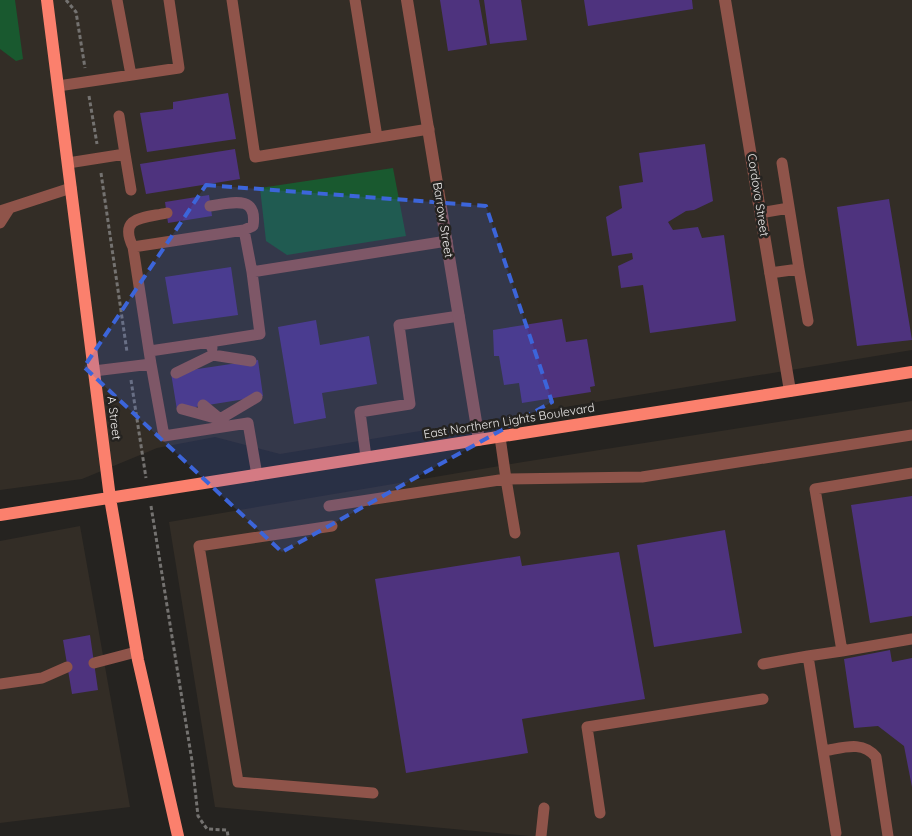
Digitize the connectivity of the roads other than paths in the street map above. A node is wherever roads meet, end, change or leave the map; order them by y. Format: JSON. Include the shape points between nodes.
{"nodes":[{"id":1,"x":47,"y":0,"type":"edge"},
{"id":2,"x":117,"y":0,"type":"edge"},
{"id":3,"x":169,"y":0,"type":"edge"},
{"id":4,"x":232,"y":0,"type":"edge"},
{"id":5,"x":355,"y":0,"type":"edge"},
{"id":6,"x":407,"y":0,"type":"edge"},
{"id":7,"x":725,"y":0,"type":"edge"},
{"id":8,"x":131,"y":75,"type":"junction"},
{"id":9,"x":58,"y":86,"type":"junction"},
{"id":10,"x":119,"y":116,"type":"dead end"},
{"id":11,"x":428,"y":129,"type":"junction"},
{"id":12,"x":377,"y":138,"type":"junction"},
{"id":13,"x":125,"y":154,"type":"junction"},
{"id":14,"x":68,"y":163,"type":"junction"},
{"id":15,"x":782,"y":163,"type":"dead end"},
{"id":16,"x":71,"y":188,"type":"junction"},
{"id":17,"x":131,"y":190,"type":"dead end"},
{"id":18,"x":210,"y":206,"type":"dead end"},
{"id":19,"x":789,"y":208,"type":"junction"},
{"id":20,"x":4,"y":210,"type":"edge"},
{"id":21,"x":760,"y":213,"type":"junction"},
{"id":22,"x":167,"y":214,"type":"dead end"},
{"id":23,"x":0,"y":223,"type":"edge"},
{"id":24,"x":244,"y":230,"type":"junction"},
{"id":25,"x":447,"y":241,"type":"junction"},
{"id":26,"x":134,"y":247,"type":"junction"},
{"id":27,"x":799,"y":269,"type":"junction"},
{"id":28,"x":252,"y":272,"type":"junction"},
{"id":29,"x":770,"y":273,"type":"junction"},
{"id":30,"x":459,"y":316,"type":"junction"},
{"id":31,"x":808,"y":321,"type":"dead end"},
{"id":32,"x":210,"y":342,"type":"junction"},
{"id":33,"x":150,"y":351,"type":"junction"},
{"id":34,"x":213,"y":355,"type":"junction"},
{"id":35,"x":251,"y":361,"type":"dead end"},
{"id":36,"x":151,"y":364,"type":"junction"},
{"id":37,"x":231,"y":364,"type":"dead end"},
{"id":38,"x":197,"y":369,"type":"dead end"},
{"id":39,"x":94,"y":371,"type":"junction"},
{"id":40,"x":912,"y":372,"type":"edge"},
{"id":41,"x":176,"y":373,"type":"dead end"},
{"id":42,"x":790,"y":391,"type":"junction"},
{"id":43,"x":257,"y":397,"type":"dead end"},
{"id":44,"x":237,"y":400,"type":"dead end"},
{"id":45,"x":203,"y":405,"type":"dead end"},
{"id":46,"x":182,"y":409,"type":"dead end"},
{"id":47,"x":221,"y":423,"type":"junction"},
{"id":48,"x":912,"y":435,"type":"edge"},
{"id":49,"x":500,"y":437,"type":"junction"},
{"id":50,"x":479,"y":440,"type":"junction"},
{"id":51,"x":366,"y":458,"type":"junction"},
{"id":52,"x":912,"y":473,"type":"edge"},
{"id":53,"x":257,"y":475,"type":"junction"},
{"id":54,"x":506,"y":479,"type":"junction"},
{"id":55,"x":110,"y":498,"type":"junction"},
{"id":56,"x":328,"y":506,"type":"dead end"},
{"id":57,"x":0,"y":516,"type":"edge"},
{"id":58,"x":332,"y":526,"type":"dead end"},
{"id":59,"x":514,"y":533,"type":"dead end"},
{"id":60,"x":912,"y":639,"type":"edge"},
{"id":61,"x":842,"y":650,"type":"junction"},
{"id":62,"x":136,"y":652,"type":"junction"},
{"id":63,"x":808,"y":656,"type":"junction"},
{"id":64,"x":94,"y":663,"type":"dead end"},
{"id":65,"x":764,"y":664,"type":"dead end"},
{"id":66,"x":68,"y":667,"type":"dead end"},
{"id":67,"x":0,"y":684,"type":"edge"},
{"id":68,"x":763,"y":699,"type":"dead end"},
{"id":69,"x":823,"y":751,"type":"junction"},
{"id":70,"x":373,"y":793,"type":"dead end"},
{"id":71,"x":544,"y":808,"type":"dead end"},
{"id":72,"x":600,"y":813,"type":"dead end"},
{"id":73,"x":836,"y":833,"type":"dead end"},
{"id":74,"x":178,"y":836,"type":"edge"},
{"id":75,"x":541,"y":836,"type":"edge"},
{"id":76,"x":888,"y":836,"type":"edge"}],
"edges":[{"from":1,"to":9,"type":"main road","name":"A Street"},
{"from":2,"to":8,"type":"lane"},
{"from":3,"to":8,"type":"lane","via":[[179,68]]},
{"from":4,"to":12,"type":"lane","via":[[255,157]]},
{"from":5,"to":12,"type":"lane"},
{"from":6,"to":11,"type":"street","name":"Barrow Street"},
{"from":7,"to":21,"type":"street","name":"Cordova Street"},
{"from":8,"to":9,"type":"lane"},
{"from":9,"to":14,"type":"main road","name":"A Street"},
{"from":10,"to":13,"type":"lane"},
{"from":11,"to":12,"type":"lane"},
{"from":11,"to":25,"type":"street","name":"Barrow Street"},
{"from":13,"to":14,"type":"lane"},
{"from":13,"to":17,"type":"lane"},
{"from":14,"to":16,"type":"main road","name":"A Street"},
{"from":15,"to":19,"type":"lane"},
{"from":16,"to":20,"type":"lane"},
{"from":16,"to":39,"type":"main road","name":"A Street"},
{"from":18,"to":24,"type":"lane","via":[[242,202],[250,206],[255,215],[253,226]]},
{"from":19,"to":21,"type":"lane"},
{"from":19,"to":27,"type":"lane"},
{"from":20,"to":23,"type":"lane"},
{"from":21,"to":29,"type":"street","name":"Cordova Street"},
{"from":22,"to":26,"type":"lane","via":[[133,221],[128,227],[128,236]]},
{"from":24,"to":26,"type":"lane"},
{"from":24,"to":28,"type":"lane"},
{"from":25,"to":28,"type":"lane"},
{"from":25,"to":30,"type":"street","name":"Barrow Street"},
{"from":26,"to":33,"type":"lane"},
{"from":27,"to":29,"type":"lane"},
{"from":27,"to":31,"type":"lane"},
{"from":28,"to":32,"type":"lane","via":[[260,334]]},
{"from":29,"to":42,"type":"street","name":"Cordova Street"},
{"from":30,"to":50,"type":"street","name":"Barrow Street"},
{"from":30,"to":51,"type":"lane","via":[[400,325],[410,404],[360,412]]},
{"from":32,"to":33,"type":"lane"},
{"from":32,"to":34,"type":"lane"},
{"from":33,"to":36,"type":"lane"},
{"from":34,"to":35,"type":"lane"},
{"from":34,"to":37,"type":"lane"},
{"from":34,"to":38,"type":"lane"},
{"from":34,"to":41,"type":"lane"},
{"from":36,"to":39,"type":"lane"},
{"from":36,"to":47,"type":"lane","via":[[164,436]]},
{"from":39,"to":55,"type":"main road","name":"A Street"},
{"from":40,"to":42,"type":"main road","name":"East Northern Lights Boulevard"},
{"from":42,"to":49,"type":"main road","name":"East Northern Lights Boulevard"},
{"from":43,"to":47,"type":"lane"},
{"from":44,"to":47,"type":"lane"},
{"from":45,"to":47,"type":"lane"},
{"from":46,"to":47,"type":"lane"},
{"from":47,"to":53,"type":"lane","via":[[248,423]]},
{"from":48,"to":54,"type":"lane","via":[[642,477]]},
{"from":49,"to":50,"type":"main road","name":"East Northern Lights Boulevard"},
{"from":49,"to":54,"type":"lane"},
{"from":50,"to":51,"type":"main road","name":"East Northern Lights Boulevard"},
{"from":51,"to":53,"type":"main road","name":"East Northern Lights Boulevard"},
{"from":52,"to":61,"type":"lane","via":[[815,489]]},
{"from":53,"to":55,"type":"main road","name":"East Northern Lights Boulevard"},
{"from":54,"to":56,"type":"lane"},
{"from":54,"to":59,"type":"lane"},
{"from":55,"to":57,"type":"main road","name":"East Northern Lights Boulevard"},
{"from":55,"to":62,"type":"main road","name":"A Street"},
{"from":58,"to":70,"type":"lane","via":[[199,546],[238,782]]},
{"from":60,"to":61,"type":"lane"},
{"from":61,"to":63,"type":"lane"},
{"from":62,"to":64,"type":"lane"},
{"from":62,"to":74,"type":"main road","name":"A Street"},
{"from":63,"to":65,"type":"lane"},
{"from":63,"to":69,"type":"lane"},
{"from":66,"to":67,"type":"lane","via":[[42,678]]},
{"from":68,"to":72,"type":"lane","via":[[587,727]]},
{"from":69,"to":73,"type":"lane"},
{"from":69,"to":76,"type":"lane","via":[[861,745],[870,749],[876,757]]},
{"from":71,"to":75,"type":"lane"}]}
